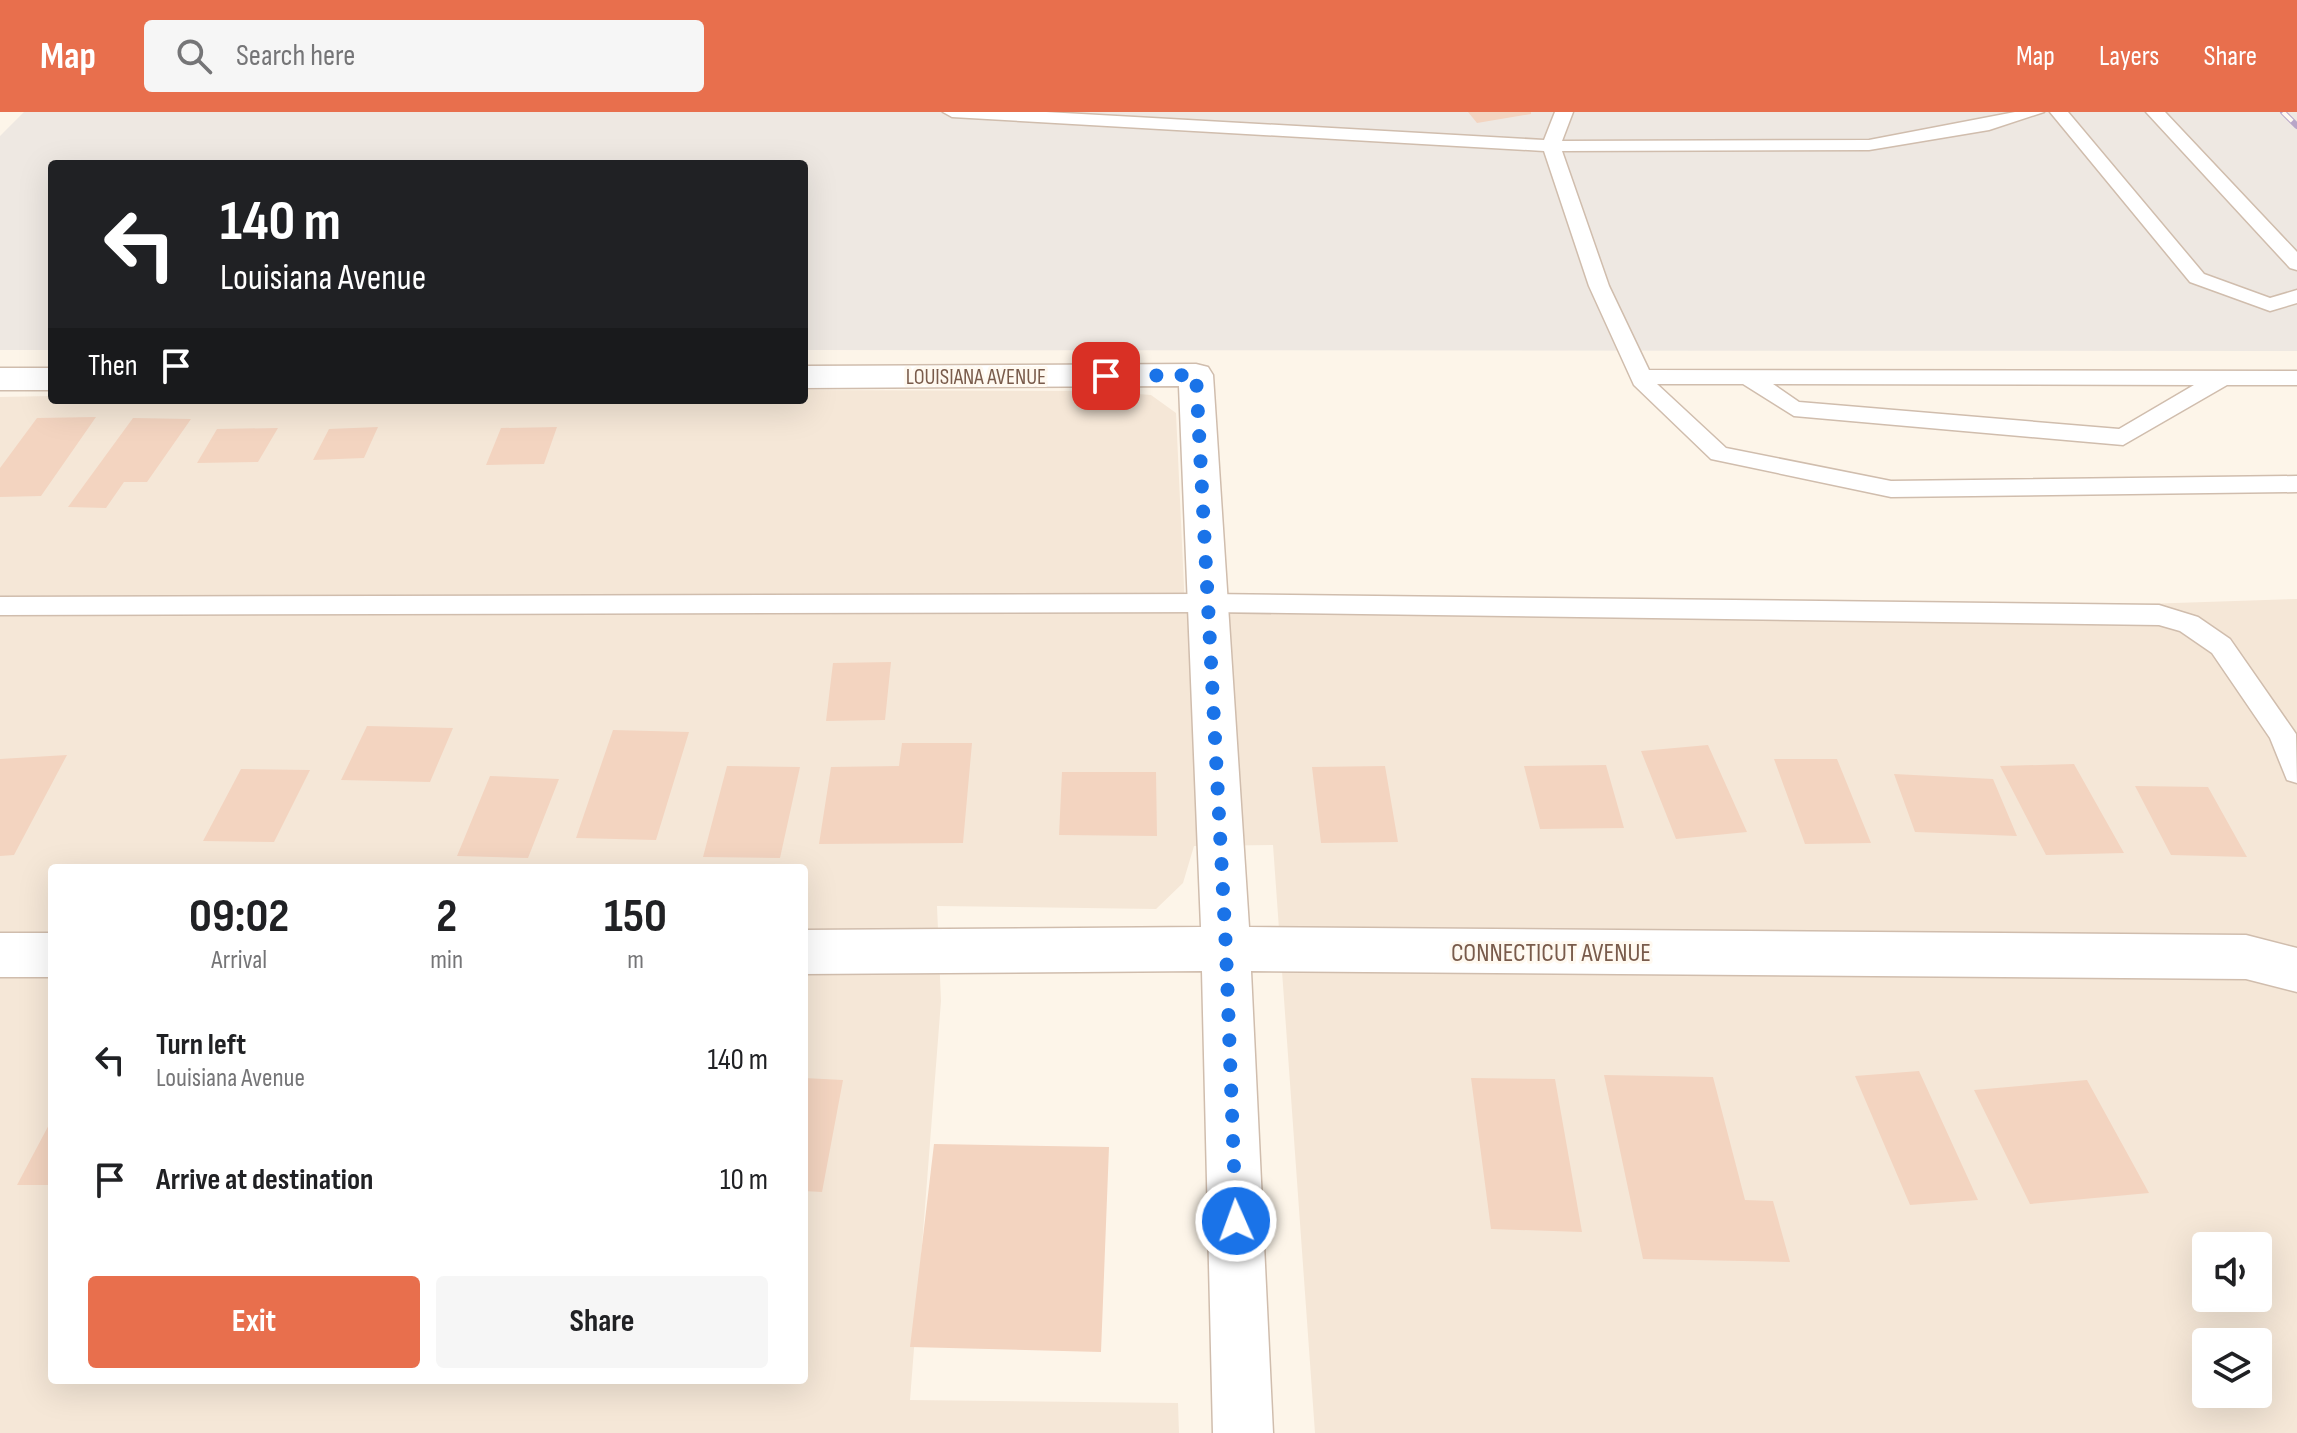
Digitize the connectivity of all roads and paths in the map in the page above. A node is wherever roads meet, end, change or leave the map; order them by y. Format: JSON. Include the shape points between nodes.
{"nodes":[{"id":1,"x":952,"y":112,"type":"edge"},
{"id":2,"x":1564,"y":112,"type":"edge"},
{"id":3,"x":2035,"y":112,"type":"edge"},
{"id":4,"x":2059,"y":112,"type":"edge"},
{"id":5,"x":2155,"y":112,"type":"edge"},
{"id":6,"x":1551,"y":146,"type":"junction"},
{"id":7,"x":2297,"y":264,"type":"edge"},
{"id":8,"x":2297,"y":296,"type":"edge"},
{"id":9,"x":808,"y":377,"type":"edge"},
{"id":10,"x":1642,"y":377,"type":"junction"},
{"id":11,"x":1748,"y":377,"type":"junction"},
{"id":12,"x":2223,"y":378,"type":"junction"},
{"id":13,"x":2297,"y":378,"type":"edge"},
{"id":14,"x":0,"y":379,"type":"edge"},
{"id":15,"x":48,"y":379,"type":"edge"},
{"id":16,"x":2297,"y":484,"type":"edge"},
{"id":17,"x":1208,"y":603,"type":"junction"},
{"id":18,"x":0,"y":606,"type":"edge"},
{"id":19,"x":2297,"y":772,"type":"edge"},
{"id":20,"x":1226,"y":949,"type":"junction"},
{"id":21,"x":808,"y":952,"type":"edge"},
{"id":22,"x":0,"y":955,"type":"edge"},
{"id":23,"x":48,"y":955,"type":"edge"},
{"id":24,"x":2297,"y":970,"type":"edge"},
{"id":25,"x":1243,"y":1433,"type":"edge"}],
"edges":[{"from":1,"to":6,"type":"lane"},
{"from":2,"to":6,"type":"lane"},
{"from":3,"to":6,"type":"lane","via":[[1869,145]]},
{"from":4,"to":8,"type":"lane","via":[[2197,278],[2270,305]]},
{"from":5,"to":7,"type":"lane"},
{"from":6,"to":10,"type":"lane","via":[[1599,286]]},
{"from":9,"to":17,"type":"street","name":"LOUISIANA AVENUE","via":[[1196,375]]},
{"from":10,"to":11,"type":"lane"},
{"from":10,"to":16,"type":"lane","via":[[1719,454],[1891,489]]},
{"from":11,"to":12,"type":"lane"},
{"from":11,"to":12,"type":"lane","via":[[1794,409],[2123,437]]},
{"from":12,"to":13,"type":"lane"},
{"from":14,"to":15,"type":"street"},
{"from":17,"to":18,"type":"lane"},
{"from":17,"to":19,"type":"lane","via":[[2159,615],[2189,624],[2221,646],[2282,734]]},
{"from":17,"to":20,"type":"street"},
{"from":20,"to":21,"type":"street","name":"CONNECTICUT AVENUE"},
{"from":20,"to":24,"type":"street","name":"CONNECTICUT AVENUE","via":[[2246,957]]},
{"from":20,"to":25,"type":"street"},
{"from":22,"to":23,"type":"street"}]}
